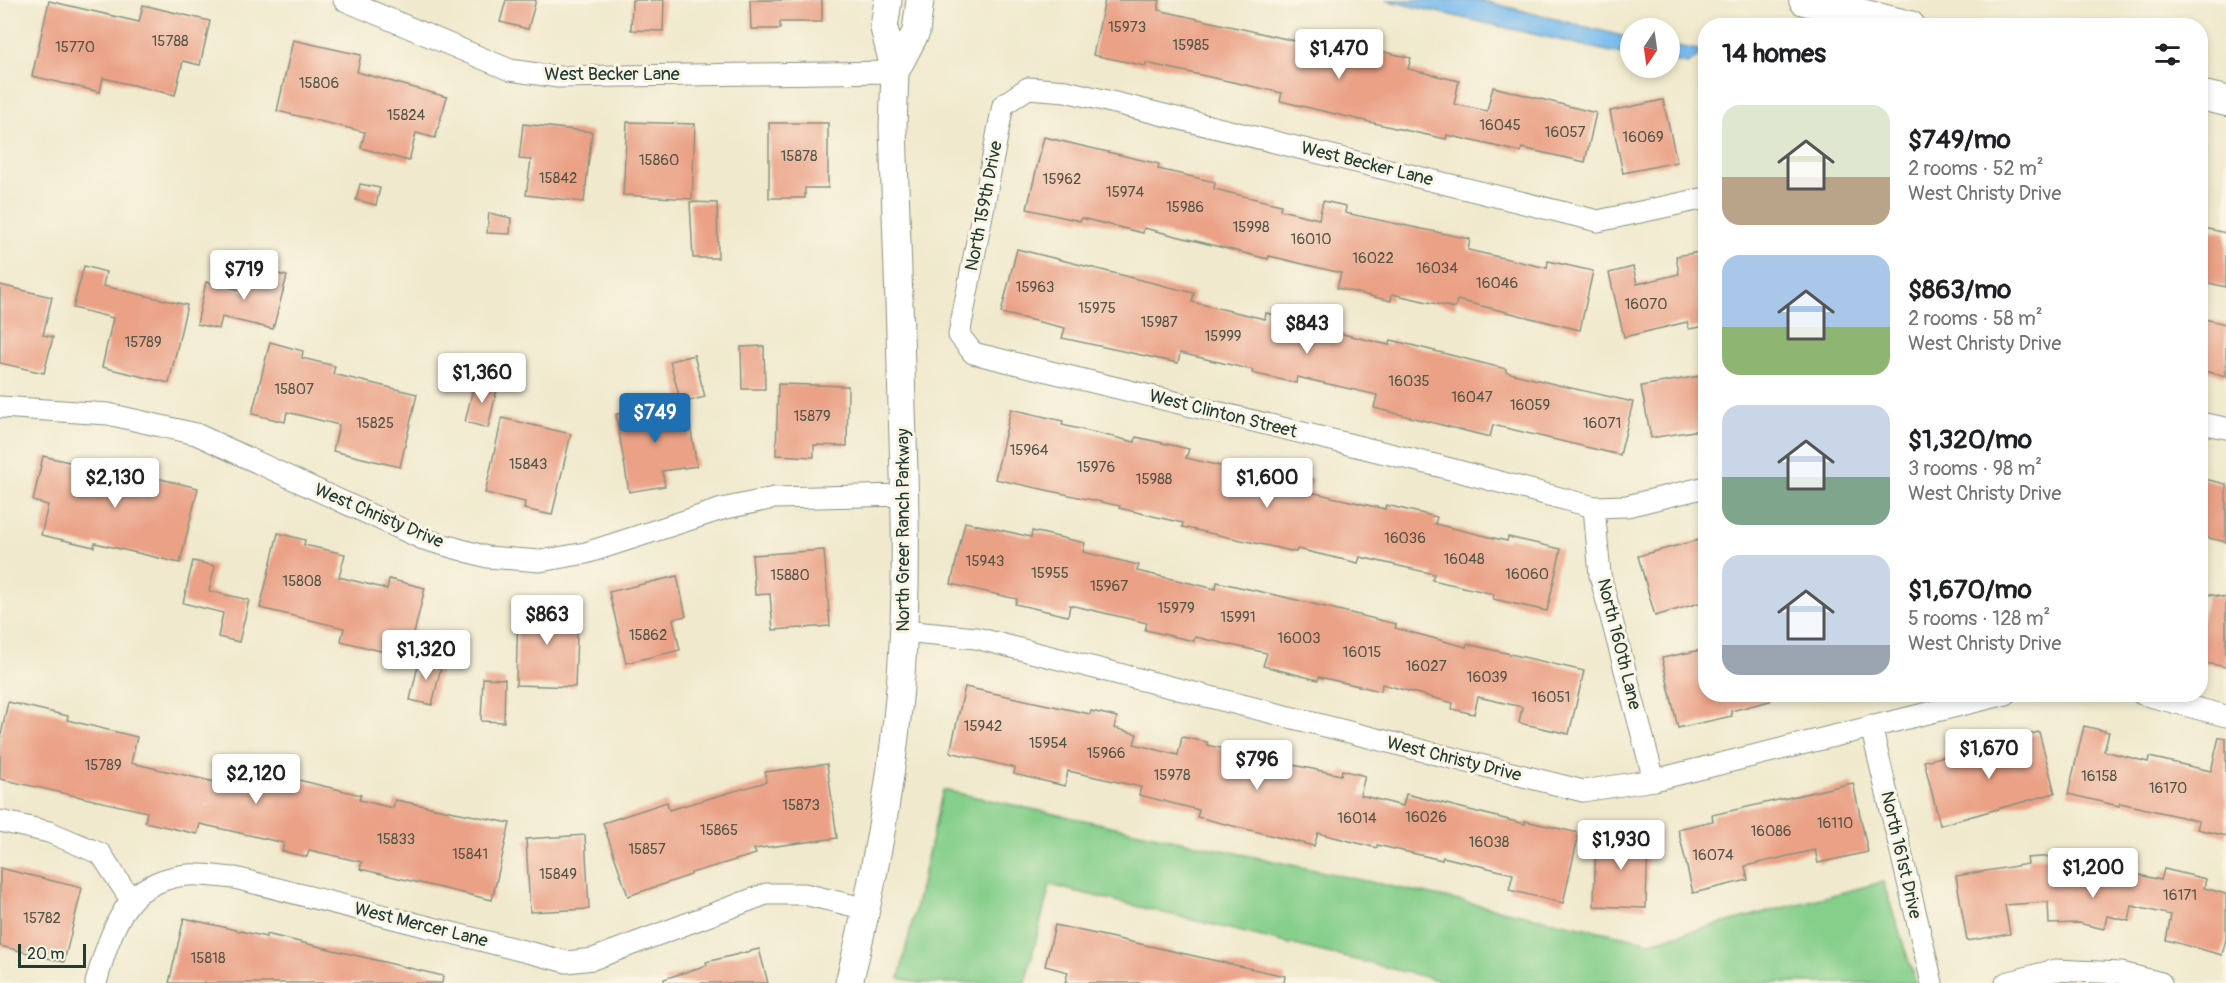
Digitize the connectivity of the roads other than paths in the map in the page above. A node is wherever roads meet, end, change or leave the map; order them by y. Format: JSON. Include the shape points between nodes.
{"nodes":[{"id":1,"x":344,"y":0,"type":"edge"},
{"id":2,"x":888,"y":0,"type":"edge"},
{"id":3,"x":920,"y":0,"type":"edge"},
{"id":4,"x":1804,"y":0,"type":"edge"},
{"id":5,"x":1877,"y":18,"type":"edge"},
{"id":6,"x":895,"y":72,"type":"junction"},
{"id":7,"x":1028,"y":88,"type":"joint"},
{"id":8,"x":2208,"y":97,"type":"edge"},
{"id":9,"x":2226,"y":101,"type":"edge"},
{"id":10,"x":1698,"y":200,"type":"edge"},
{"id":11,"x":959,"y":336,"type":"joint"},
{"id":12,"x":0,"y":407,"type":"edge"},
{"id":13,"x":2208,"y":425,"type":"edge"},
{"id":14,"x":2226,"y":428,"type":"edge"},
{"id":15,"x":1698,"y":489,"type":"edge"},
{"id":16,"x":905,"y":495,"type":"junction"},
{"id":17,"x":1594,"y":507,"type":"junction"},
{"id":18,"x":903,"y":631,"type":"junction"},
{"id":19,"x":1972,"y":702,"type":"edge"},
{"id":20,"x":2173,"y":702,"type":"edge"},
{"id":21,"x":2226,"y":716,"type":"edge"},
{"id":22,"x":1871,"y":726,"type":"junction"},
{"id":23,"x":1654,"y":780,"type":"junction"},
{"id":24,"x":0,"y":821,"type":"edge"},
{"id":25,"x":131,"y":900,"type":"junction"},
{"id":26,"x":867,"y":909,"type":"junction"},
{"id":27,"x":96,"y":983,"type":"edge"},
{"id":28,"x":849,"y":983,"type":"edge"},
{"id":29,"x":1932,"y":983,"type":"edge"},
{"id":30,"x":2006,"y":983,"type":"edge"},
{"id":31,"x":2161,"y":983,"type":"edge"}],
"edges":[{"from":1,"to":6,"type":"street","name":"West Becker Lane","via":[[510,70],[558,76]]},
{"from":2,"to":6,"type":"street","name":"North Greer Ranch Parkway","via":[[884,28]]},
{"from":3,"to":6,"type":"street","name":"North Greer Ranch Parkway","via":[[916,32]]},
{"from":4,"to":5,"type":"main road"},
{"from":6,"to":16,"type":"street","name":"North Greer Ranch Parkway","via":[[893,127]]},
{"from":7,"to":10,"type":"street","name":"West Becker Lane","via":[[1066,91],[1599,220]]},
{"from":7,"to":11,"type":"street","name":"North 159th Drive","via":[[1003,105]]},
{"from":8,"to":9,"type":"main road"},
{"from":11,"to":17,"type":"street","name":"West Clinton Street","via":[[973,353]]},
{"from":12,"to":16,"type":"street","name":"West Christy Drive","via":[[108,414],[196,434],[423,539],[487,557],[540,561],[586,552],[722,509],[774,498]]},
{"from":13,"to":14,"type":"street"},
{"from":15,"to":17,"type":"street","name":"West Clinton Street","via":[[1628,506]]},
{"from":16,"to":18,"type":"street","name":"North Greer Ranch Parkway"},
{"from":17,"to":23,"type":"street","name":"North 160th Lane","via":[[1600,575]]},
{"from":18,"to":23,"type":"street","name":"West Christy Drive","via":[[976,638],[1583,791]]},
{"from":18,"to":26,"type":"street","name":"North Greer Ranch Parkway","via":[[894,741]]},
{"from":19,"to":22,"type":"street","name":"West Christy Drive"},
{"from":20,"to":21,"type":"street"},
{"from":22,"to":23,"type":"street","name":"West Christy Drive"},
{"from":22,"to":29,"type":"street","name":"North 161st Drive"},
{"from":24,"to":25,"type":"street","via":[[49,832],[101,854]]},
{"from":25,"to":26,"type":"street","name":"West Mercer Lane","via":[[155,883],[187,875],[235,878],[567,962],[593,959],[766,894],[804,894]]},
{"from":25,"to":27,"type":"street"},
{"from":26,"to":28,"type":"street","name":"North Greer Ranch Parkway"},
{"from":30,"to":31,"type":"street","via":[[2055,970],[2121,973]]}]}
